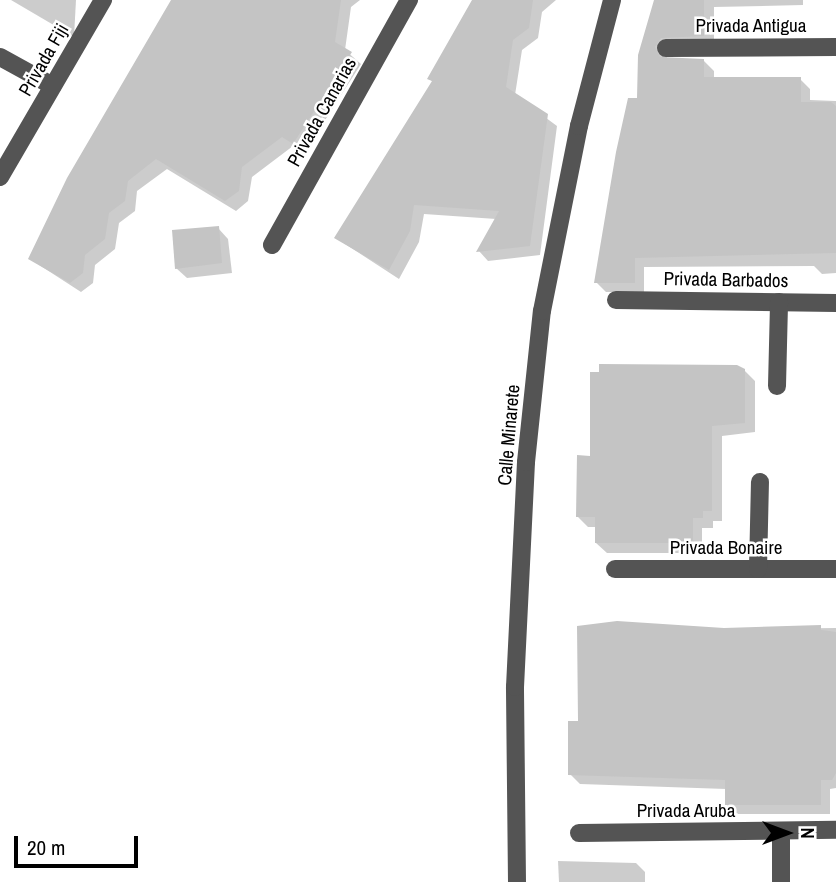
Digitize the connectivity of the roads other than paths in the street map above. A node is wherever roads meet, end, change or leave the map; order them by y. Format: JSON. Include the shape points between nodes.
{"nodes":[{"id":1,"x":103,"y":0,"type":"edge"},
{"id":2,"x":409,"y":0,"type":"edge"},
{"id":3,"x":612,"y":0,"type":"edge"},
{"id":4,"x":836,"y":47,"type":"edge"},
{"id":5,"x":666,"y":48,"type":"dead end"},
{"id":6,"x":0,"y":57,"type":"edge"},
{"id":7,"x":53,"y":86,"type":"junction"},
{"id":8,"x":0,"y":177,"type":"edge"},
{"id":9,"x":272,"y":245,"type":"dead end"},
{"id":10,"x":616,"y":300,"type":"dead end"},
{"id":11,"x":779,"y":302,"type":"junction"},
{"id":12,"x":836,"y":303,"type":"edge"},
{"id":13,"x":777,"y":386,"type":"dead end"},
{"id":14,"x":760,"y":482,"type":"dead end"},
{"id":15,"x":615,"y":569,"type":"dead end"},
{"id":16,"x":758,"y":569,"type":"junction"},
{"id":17,"x":836,"y":569,"type":"edge"},
{"id":18,"x":836,"y":830,"type":"edge"},
{"id":19,"x":781,"y":831,"type":"junction"},
{"id":20,"x":579,"y":832,"type":"dead end"},
{"id":21,"x":517,"y":882,"type":"edge"},
{"id":22,"x":781,"y":882,"type":"edge"}],
"edges":[{"from":1,"to":7,"type":"street","name":"Privada Fiji"},
{"from":2,"to":9,"type":"street","name":"Privada Canarias"},
{"from":3,"to":21,"type":"street","name":"Calle Minarete","via":[[579,126],[542,311],[526,463],[515,687]]},
{"from":4,"to":5,"type":"street","name":"Privada Antigua"},
{"from":6,"to":7,"type":"street"},
{"from":7,"to":8,"type":"street","name":"Privada Fiji"},
{"from":10,"to":11,"type":"street","name":"Privada Barbados"},
{"from":11,"to":12,"type":"street","name":"Privada Barbados"},
{"from":11,"to":13,"type":"street"},
{"from":14,"to":16,"type":"street"},
{"from":15,"to":16,"type":"street","name":"Privada Bonaire"},
{"from":16,"to":17,"type":"street","name":"Privada Bonaire"},
{"from":18,"to":19,"type":"street","name":"Privada Aruba"},
{"from":19,"to":20,"type":"street","name":"Privada Aruba"},
{"from":19,"to":22,"type":"street"}]}
